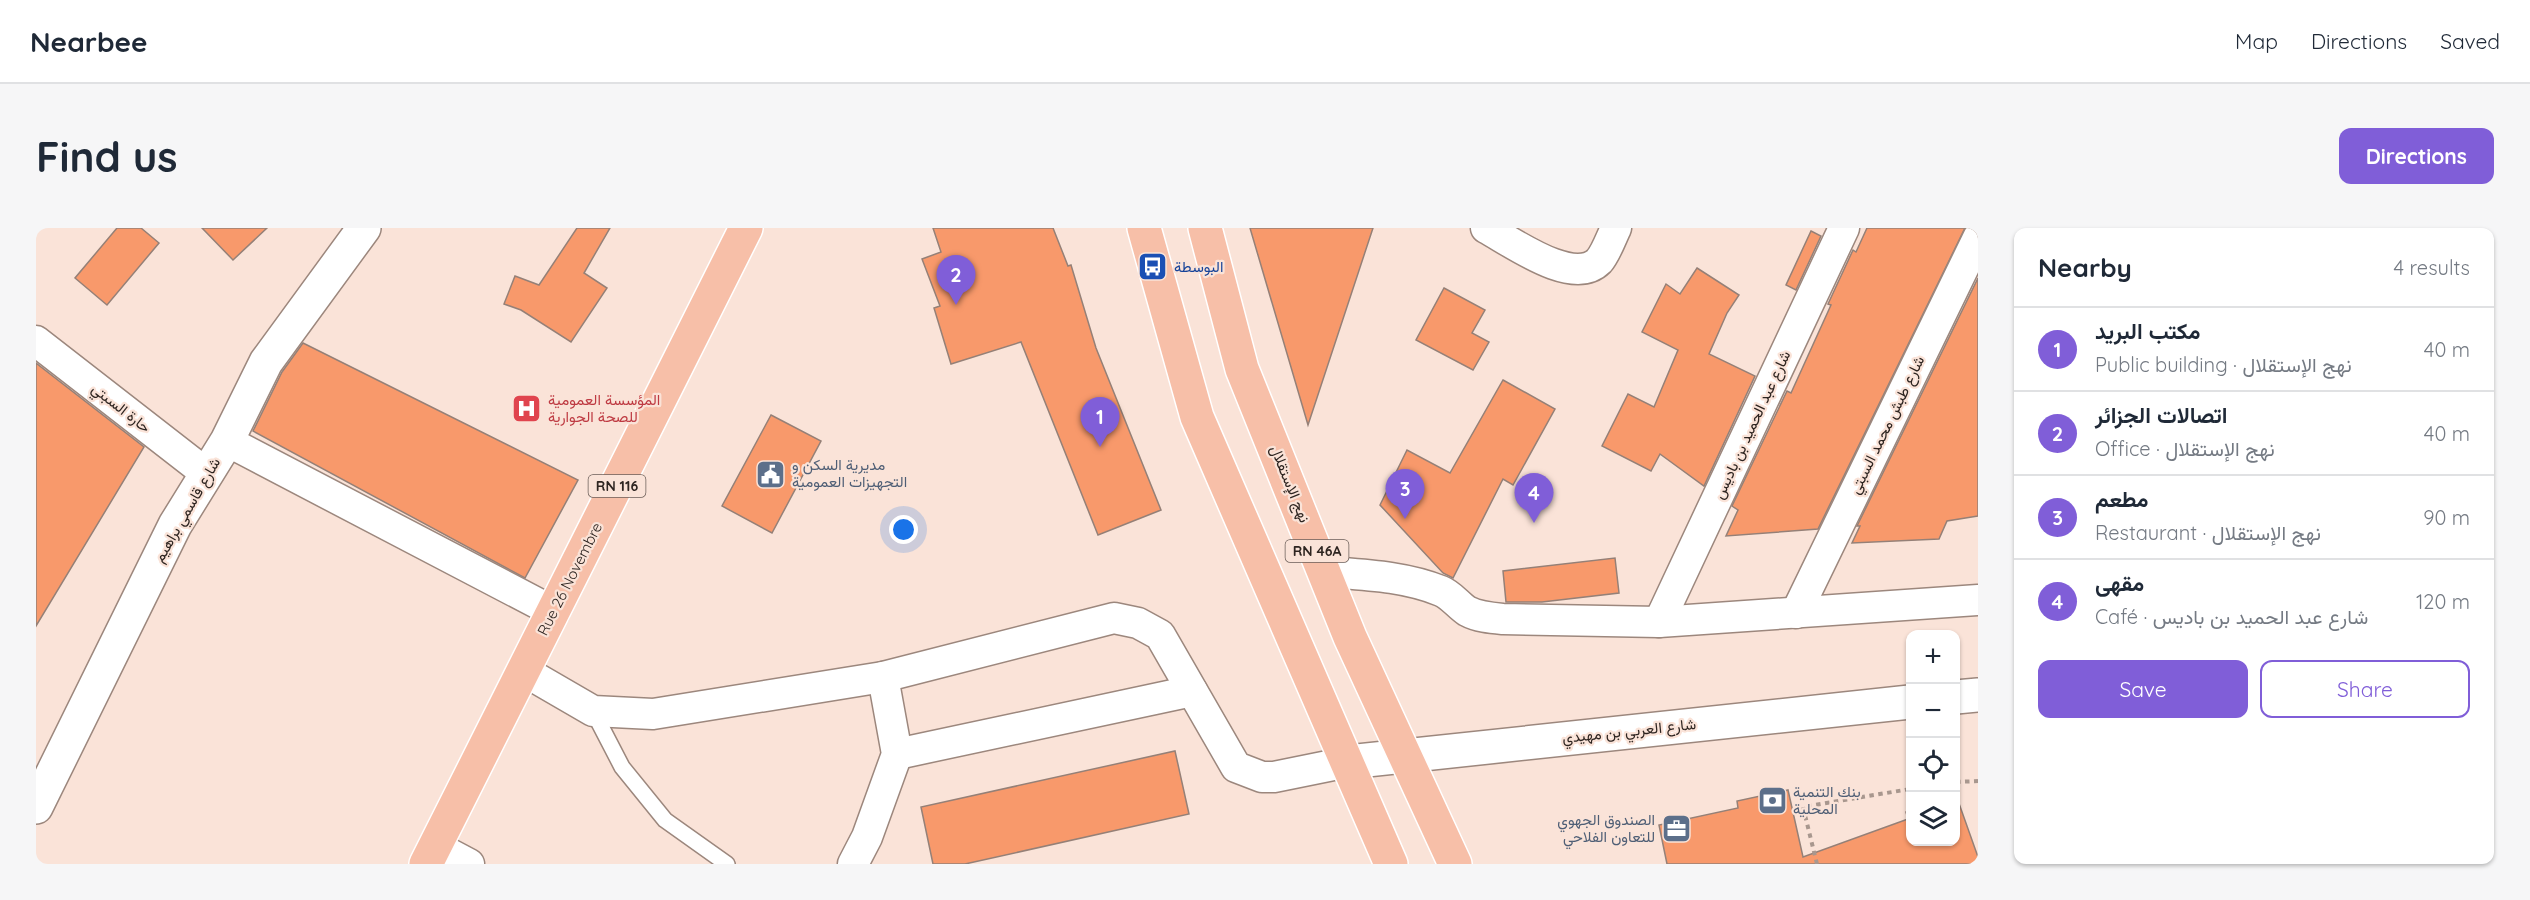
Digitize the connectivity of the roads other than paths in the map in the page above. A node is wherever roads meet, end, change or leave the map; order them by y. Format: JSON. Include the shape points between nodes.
{"nodes":[{"id":1,"x":364,"y":228,"type":"edge"},
{"id":2,"x":746,"y":228,"type":"edge"},
{"id":3,"x":1144,"y":228,"type":"edge"},
{"id":4,"x":1205,"y":228,"type":"edge"},
{"id":5,"x":1486,"y":228,"type":"edge"},
{"id":6,"x":1616,"y":228,"type":"edge"},
{"id":7,"x":1844,"y":228,"type":"edge"},
{"id":8,"x":1978,"y":238,"type":"edge"},
{"id":9,"x":36,"y":342,"type":"edge"},
{"id":10,"x":228,"y":441,"type":"junction"},
{"id":11,"x":207,"y":474,"type":"junction"},
{"id":12,"x":1326,"y":572,"type":"junction"},
{"id":13,"x":1978,"y":600,"type":"edge"},
{"id":14,"x":554,"y":612,"type":"junction"},
{"id":15,"x":1796,"y":613,"type":"junction"},
{"id":16,"x":1659,"y":622,"type":"junction"},
{"id":17,"x":524,"y":671,"type":"junction"},
{"id":18,"x":883,"y":677,"type":"junction"},
{"id":19,"x":1192,"y":691,"type":"junction"},
{"id":20,"x":1978,"y":695,"type":"edge"},
{"id":21,"x":1960,"y":697,"type":"edge"},
{"id":22,"x":1906,"y":703,"type":"edge"},
{"id":23,"x":593,"y":711,"type":"junction"},
{"id":24,"x":897,"y":754,"type":"junction"},
{"id":25,"x":1404,"y":755,"type":"junction"},
{"id":26,"x":1348,"y":762,"type":"junction"},
{"id":27,"x":40,"y":796,"type":"edge"},
{"id":28,"x":435,"y":846,"type":"edge"},
{"id":29,"x":469,"y":864,"type":"edge"},
{"id":30,"x":727,"y":864,"type":"edge"},
{"id":31,"x":853,"y":864,"type":"edge"},
{"id":32,"x":1391,"y":864,"type":"edge"},
{"id":33,"x":1455,"y":864,"type":"edge"}],
"edges":[{"from":1,"to":10,"type":"street","name":"شارع قاسمي براهيم","via":[[266,362]]},
{"from":2,"to":14,"type":"main road","name":"Rue 26 Novembre","number":"RN 116"},
{"from":3,"to":26,"type":"main road","via":[[1197,417]]},
{"from":4,"to":12,"type":"main road","name":"نهج الإستقلال","number":"RN 46A","via":[[1242,369]]},
{"from":5,"to":6,"type":"street","via":[[1566,270],[1584,270],[1599,261]]},
{"from":7,"to":16,"type":"street","name":"شارع عبد الحميد بن باديس"},
{"from":8,"to":15,"type":"street","name":"شارع طبش محمد السبتي"},
{"from":9,"to":11,"type":"street","name":"حارة السبتي"},
{"from":10,"to":11,"type":"street","name":"شارع قاسمي براهيم"},
{"from":10,"to":14,"type":"street"},
{"from":11,"to":27,"type":"street","name":"شارع قاسمي براهيم","via":[[175,525]]},
{"from":12,"to":16,"type":"street","via":[[1388,576],[1420,584],[1444,592],[1468,612],[1485,618]]},
{"from":12,"to":25,"type":"main road","name":"نهج الإستقلال","number":"RN 46A","via":[[1350,637]]},
{"from":13,"to":15,"type":"street"},
{"from":14,"to":17,"type":"main road","name":"Rue 26 Novembre","number":"RN 116"},
{"from":15,"to":16,"type":"street"},
{"from":17,"to":23,"type":"street"},
{"from":17,"to":28,"type":"main road","name":"Rue 26 Novembre","number":"RN 116"},
{"from":18,"to":19,"type":"street","via":[[1114,618],[1138,623],[1160,635]]},
{"from":18,"to":23,"type":"street","via":[[653,714]]},
{"from":18,"to":24,"type":"street"},
{"from":19,"to":24,"type":"street"},
{"from":19,"to":26,"type":"street","via":[[1236,767],[1249,773],[1274,777]]},
{"from":20,"to":21,"type":"street"},
{"from":22,"to":25,"type":"street","name":"شارع العربي بن مهيدي"},
{"from":23,"to":30,"type":"lane","via":[[622,767],[665,820]]},
{"from":24,"to":31,"type":"street"},
{"from":25,"to":26,"type":"street","name":"شارع العربي بن مهيدي"},
{"from":25,"to":33,"type":"main road","name":"نهج الإستقلال","number":"RN 46A"},
{"from":26,"to":32,"type":"main road"},
{"from":28,"to":29,"type":"street"}]}
